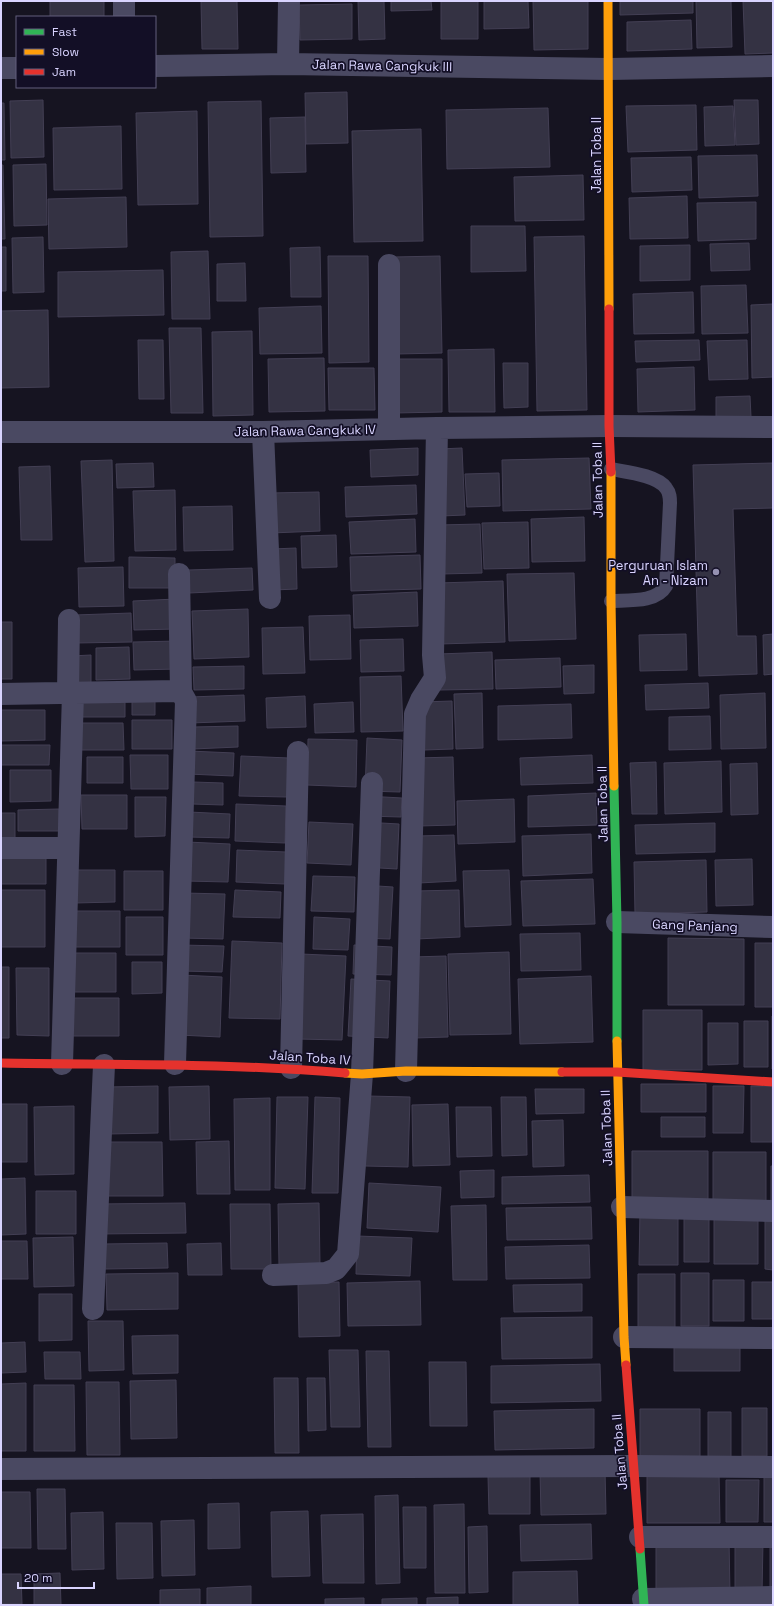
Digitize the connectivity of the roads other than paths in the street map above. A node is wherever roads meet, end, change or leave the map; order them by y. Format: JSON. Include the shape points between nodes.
{"nodes":[{"id":1,"x":124,"y":1,"type":"edge"},
{"id":2,"x":289,"y":1,"type":"edge"},
{"id":3,"x":608,"y":1,"type":"edge"},
{"id":4,"x":124,"y":16,"type":"edge"},
{"id":5,"x":288,"y":64,"type":"junction"},
{"id":6,"x":156,"y":66,"type":"edge"},
{"id":7,"x":773,"y":66,"type":"edge"},
{"id":8,"x":1,"y":68,"type":"edge"},
{"id":9,"x":16,"y":68,"type":"edge"},
{"id":10,"x":609,"y":69,"type":"junction"},
{"id":11,"x":389,"y":265,"type":"dead end"},
{"id":12,"x":609,"y":426,"type":"junction"},
{"id":13,"x":773,"y":427,"type":"edge"},
{"id":14,"x":437,"y":428,"type":"junction"},
{"id":15,"x":389,"y":429,"type":"junction"},
{"id":16,"x":1,"y":432,"type":"edge"},
{"id":17,"x":263,"y":432,"type":"junction"},
{"id":18,"x":611,"y":469,"type":"junction"},
{"id":19,"x":179,"y":574,"type":"dead end"},
{"id":20,"x":270,"y":598,"type":"dead end"},
{"id":21,"x":612,"y":601,"type":"junction"},
{"id":22,"x":69,"y":620,"type":"dead end"},
{"id":23,"x":181,"y":692,"type":"junction"},
{"id":24,"x":70,"y":693,"type":"junction"},
{"id":25,"x":1,"y":694,"type":"edge"},
{"id":26,"x":298,"y":752,"type":"dead end"},
{"id":27,"x":372,"y":783,"type":"dead end"},
{"id":28,"x":1,"y":848,"type":"edge"},
{"id":29,"x":68,"y":848,"type":"junction"},
{"id":30,"x":617,"y":922,"type":"junction"},
{"id":31,"x":773,"y":927,"type":"edge"},
{"id":32,"x":1,"y":1063,"type":"edge"},
{"id":33,"x":62,"y":1064,"type":"junction"},
{"id":34,"x":175,"y":1064,"type":"junction"},
{"id":35,"x":104,"y":1065,"type":"junction"},
{"id":36,"x":291,"y":1068,"type":"junction"},
{"id":37,"x":406,"y":1071,"type":"junction"},
{"id":38,"x":616,"y":1072,"type":"junction"},
{"id":39,"x":362,"y":1074,"type":"junction"},
{"id":40,"x":773,"y":1082,"type":"edge"},
{"id":41,"x":622,"y":1207,"type":"junction"},
{"id":42,"x":773,"y":1211,"type":"edge"},
{"id":43,"x":273,"y":1275,"type":"dead end"},
{"id":44,"x":93,"y":1309,"type":"dead end"},
{"id":45,"x":624,"y":1337,"type":"junction"},
{"id":46,"x":773,"y":1338,"type":"edge"},
{"id":47,"x":633,"y":1466,"type":"junction"},
{"id":48,"x":773,"y":1467,"type":"edge"},
{"id":49,"x":1,"y":1469,"type":"edge"},
{"id":50,"x":640,"y":1537,"type":"junction"},
{"id":51,"x":773,"y":1537,"type":"edge"},
{"id":52,"x":773,"y":1597,"type":"edge"},
{"id":53,"x":644,"y":1602,"type":"edge"}],
"edges":[{"from":1,"to":4,"type":"street"},
{"from":2,"to":5,"type":"street"},
{"from":3,"to":10,"type":"street","name":"Jalan Toba II"},
{"from":5,"to":6,"type":"street","name":"Jalan Rawa Cangkuk III"},
{"from":5,"to":10,"type":"street","name":"Jalan Rawa Cangkuk III"},
{"from":7,"to":10,"type":"street","name":"Jalan Rawa Cangkuk III"},
{"from":8,"to":9,"type":"street"},
{"from":10,"to":12,"type":"street","name":"Jalan Toba II"},
{"from":11,"to":15,"type":"street"},
{"from":12,"to":13,"type":"street","name":"Jalan Rawa Cangkuk IV"},
{"from":12,"to":14,"type":"street","name":"Jalan Rawa Cangkuk IV"},
{"from":12,"to":18,"type":"street","name":"Jalan Toba II"},
{"from":14,"to":15,"type":"street","name":"Jalan Rawa Cangkuk IV"},
{"from":14,"to":37,"type":"street","via":[[433,655],[435,678],[415,714]]},
{"from":15,"to":17,"type":"street","name":"Jalan Rawa Cangkuk IV"},
{"from":16,"to":17,"type":"street","name":"Jalan Rawa Cangkuk IV"},
{"from":17,"to":20,"type":"street"},
{"from":18,"to":21,"type":"street","name":"Jalan Toba II"},
{"from":18,"to":21,"type":"lane","via":[[641,475],[663,484],[669,494],[670,503],[666,586],[654,597]]},
{"from":19,"to":23,"type":"street"},
{"from":21,"to":30,"type":"street","name":"Jalan Toba II"},
{"from":22,"to":24,"type":"street"},
{"from":23,"to":24,"type":"street"},
{"from":23,"to":34,"type":"street","via":[[186,701]]},
{"from":24,"to":25,"type":"street"},
{"from":24,"to":29,"type":"street"},
{"from":26,"to":36,"type":"street"},
{"from":27,"to":39,"type":"street"},
{"from":28,"to":29,"type":"street"},
{"from":29,"to":33,"type":"street"},
{"from":30,"to":31,"type":"street","name":"Gang Panjang"},
{"from":30,"to":38,"type":"street","name":"Jalan Toba II"},
{"from":32,"to":33,"type":"street","name":"Jalan Toba IV"},
{"from":33,"to":35,"type":"street","name":"Jalan Toba IV"},
{"from":34,"to":35,"type":"street","name":"Jalan Toba IV"},
{"from":34,"to":36,"type":"street","name":"Jalan Toba IV"},
{"from":35,"to":44,"type":"street"},
{"from":36,"to":39,"type":"street","name":"Jalan Toba IV"},
{"from":37,"to":38,"type":"street","name":"Jalan Toba IV"},
{"from":37,"to":39,"type":"street","name":"Jalan Toba IV"},
{"from":38,"to":40,"type":"street","name":"Jalan Toba IV"},
{"from":38,"to":41,"type":"street","name":"Jalan Toba II"},
{"from":39,"to":43,"type":"street","via":[[348,1254],[336,1269],[326,1273]]},
{"from":41,"to":42,"type":"street"},
{"from":41,"to":45,"type":"street","name":"Jalan Toba II"},
{"from":45,"to":46,"type":"street"},
{"from":45,"to":47,"type":"street","name":"Jalan Toba II"},
{"from":47,"to":48,"type":"street"},
{"from":47,"to":49,"type":"street"},
{"from":47,"to":50,"type":"street","name":"Jalan Toba II"},
{"from":50,"to":51,"type":"street"},
{"from":50,"to":53,"type":"street","name":"Jalan Toba II"},
{"from":52,"to":53,"type":"street"}]}
